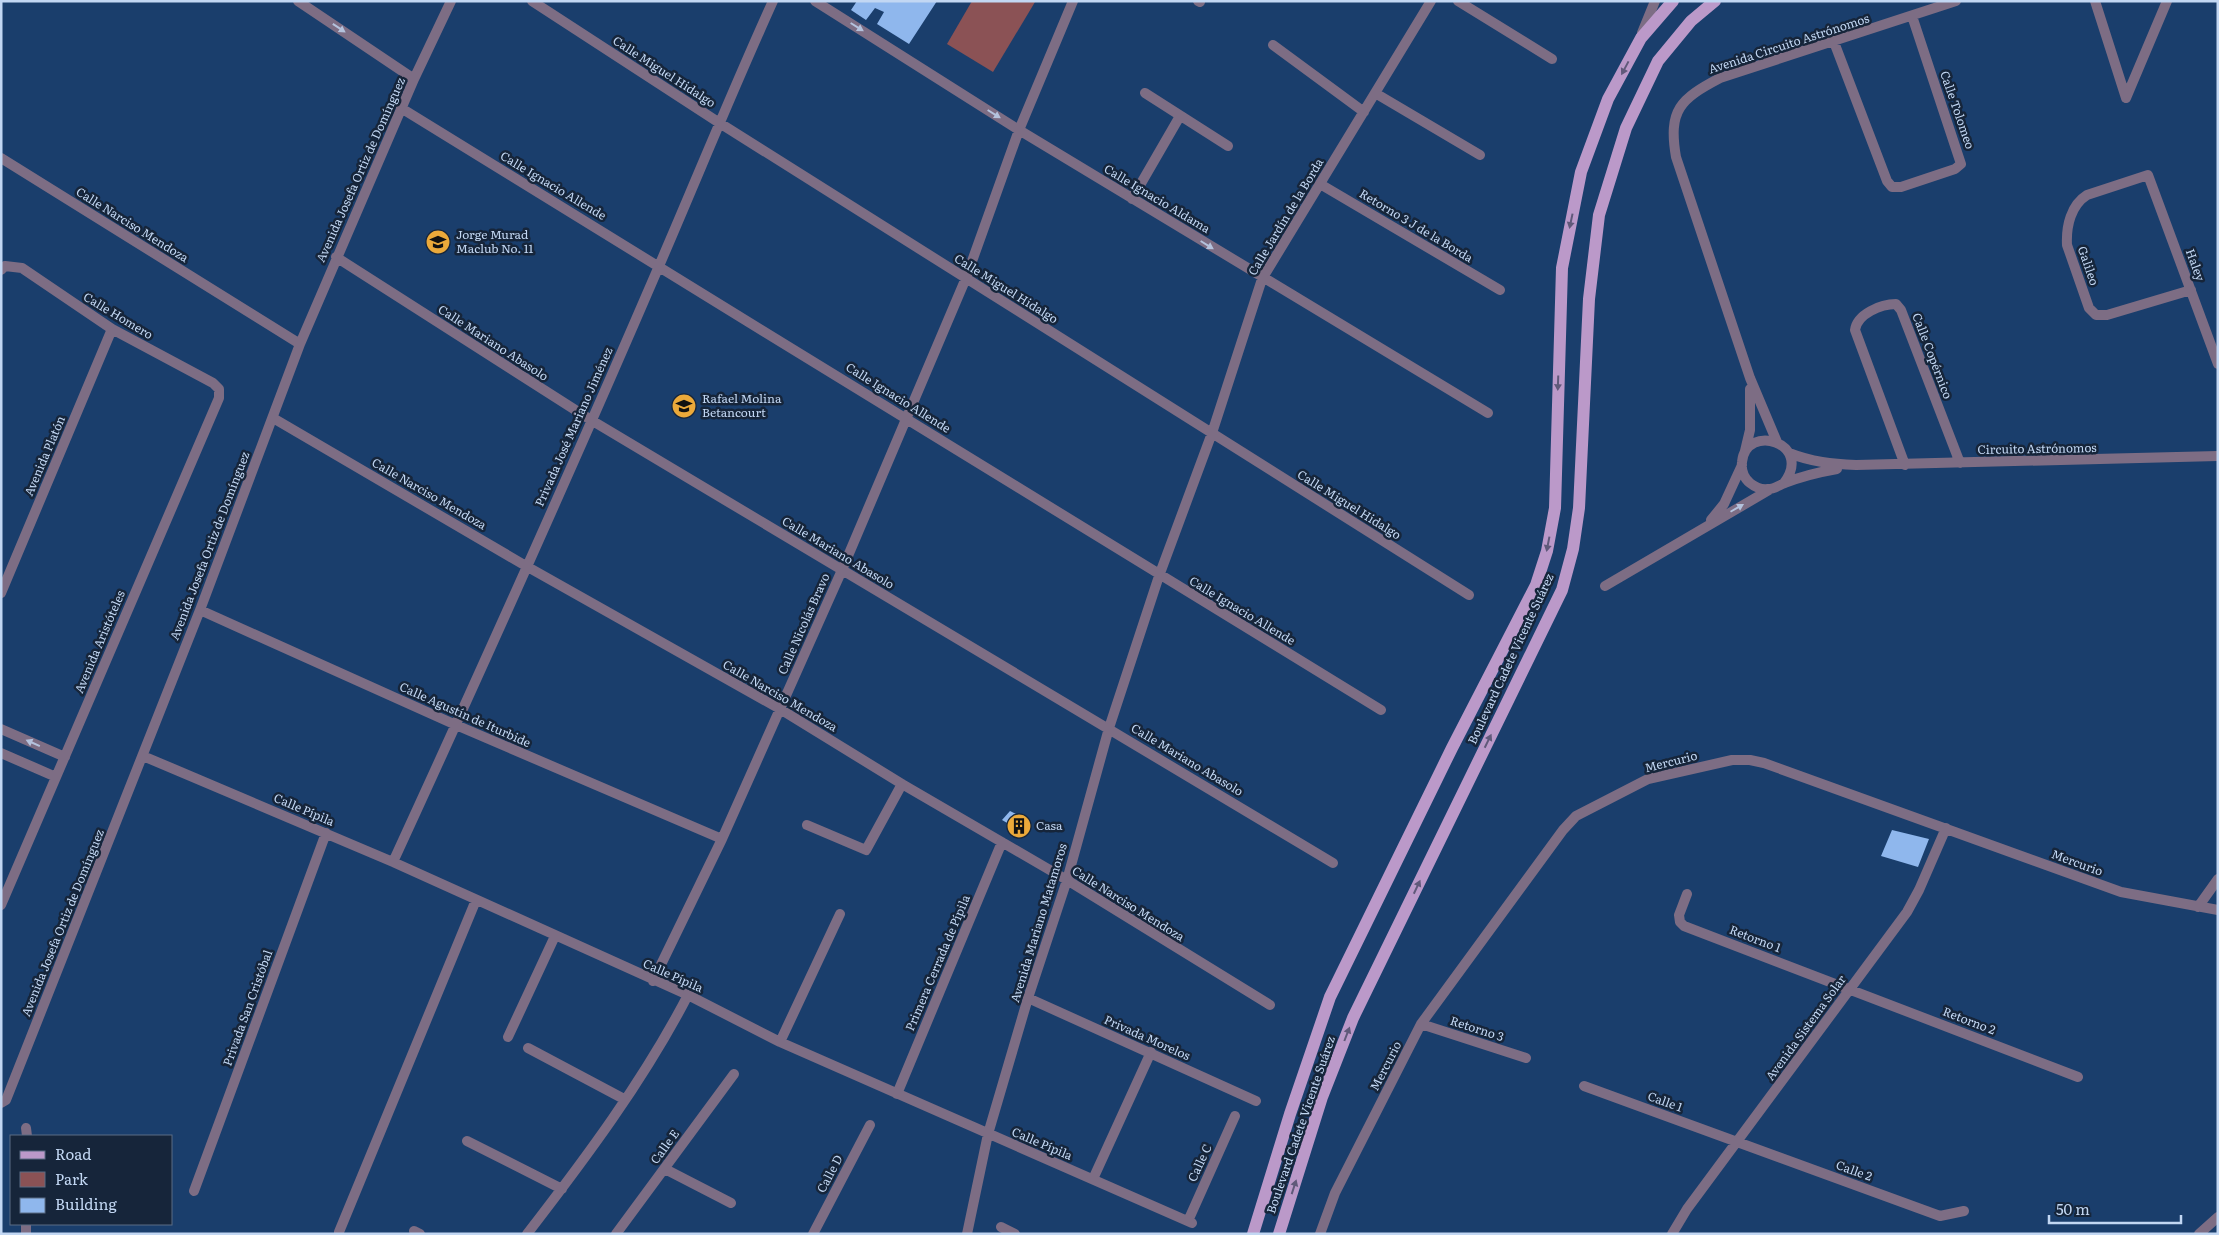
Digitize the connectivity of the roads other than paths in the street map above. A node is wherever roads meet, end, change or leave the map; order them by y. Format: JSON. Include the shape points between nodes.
{"nodes":[{"id":1,"x":298,"y":1,"type":"edge"},
{"id":2,"x":451,"y":1,"type":"edge"},
{"id":3,"x":532,"y":1,"type":"edge"},
{"id":4,"x":773,"y":1,"type":"edge"},
{"id":5,"x":816,"y":1,"type":"edge"},
{"id":6,"x":1073,"y":1,"type":"edge"},
{"id":7,"x":1431,"y":1,"type":"edge"},
{"id":8,"x":1458,"y":1,"type":"edge"},
{"id":9,"x":1654,"y":1,"type":"edge"},
{"id":10,"x":1674,"y":1,"type":"edge"},
{"id":11,"x":1715,"y":1,"type":"edge"},
{"id":12,"x":1956,"y":1,"type":"edge"},
{"id":13,"x":2095,"y":1,"type":"edge"},
{"id":14,"x":2167,"y":1,"type":"edge"},
{"id":15,"x":1912,"y":16,"type":"junction"},
{"id":16,"x":1641,"y":38,"type":"junction"},
{"id":17,"x":1834,"y":42,"type":"junction"},
{"id":18,"x":1273,"y":45,"type":"dead end"},
{"id":19,"x":1552,"y":59,"type":"dead end"},
{"id":20,"x":414,"y":79,"type":"junction"},
{"id":21,"x":1375,"y":92,"type":"junction"},
{"id":22,"x":1145,"y":93,"type":"dead end"},
{"id":23,"x":401,"y":108,"type":"junction"},
{"id":24,"x":1364,"y":112,"type":"junction"},
{"id":25,"x":1180,"y":116,"type":"junction"},
{"id":26,"x":718,"y":122,"type":"junction"},
{"id":27,"x":1019,"y":130,"type":"junction"},
{"id":28,"x":1228,"y":146,"type":"dead end"},
{"id":29,"x":1480,"y":155,"type":"dead end"},
{"id":30,"x":1,"y":158,"type":"edge"},
{"id":31,"x":2148,"y":175,"type":"joint"},
{"id":32,"x":1320,"y":184,"type":"junction"},
{"id":33,"x":1132,"y":199,"type":"junction"},
{"id":34,"x":336,"y":257,"type":"junction"},
{"id":35,"x":659,"y":265,"type":"junction"},
{"id":36,"x":3,"y":268,"type":"edge"},
{"id":37,"x":966,"y":278,"type":"junction"},
{"id":38,"x":1262,"y":278,"type":"junction"},
{"id":39,"x":1500,"y":290,"type":"dead end"},
{"id":40,"x":2190,"y":290,"type":"junction"},
{"id":41,"x":112,"y":330,"type":"junction"},
{"id":42,"x":300,"y":344,"type":"junction"},
{"id":43,"x":2218,"y":364,"type":"edge"},
{"id":44,"x":1750,"y":378,"type":"junction"},
{"id":45,"x":219,"y":389,"type":"joint"},
{"id":46,"x":1488,"y":413,"type":"dead end"},
{"id":47,"x":273,"y":418,"type":"junction"},
{"id":48,"x":907,"y":418,"type":"junction"},
{"id":49,"x":591,"y":420,"type":"junction"},
{"id":50,"x":1212,"y":433,"type":"junction"},
{"id":51,"x":1777,"y":442,"type":"junction"},
{"id":52,"x":1744,"y":452,"type":"junction"},
{"id":53,"x":1789,"y":453,"type":"junction"},
{"id":54,"x":2218,"y":456,"type":"edge"},
{"id":55,"x":1960,"y":463,"type":"junction"},
{"id":56,"x":1742,"y":465,"type":"junction"},
{"id":57,"x":1856,"y":465,"type":"junction"},
{"id":58,"x":1905,"y":465,"type":"junction"},
{"id":59,"x":1784,"y":483,"type":"junction"},
{"id":60,"x":1769,"y":490,"type":"junction"},
{"id":61,"x":1706,"y":526,"type":"junction"},
{"id":62,"x":526,"y":566,"type":"junction"},
{"id":63,"x":842,"y":570,"type":"junction"},
{"id":64,"x":1159,"y":576,"type":"junction"},
{"id":65,"x":1605,"y":586,"type":"dead end"},
{"id":66,"x":1,"y":593,"type":"edge"},
{"id":67,"x":1469,"y":595,"type":"dead end"},
{"id":68,"x":200,"y":610,"type":"junction"},
{"id":69,"x":780,"y":709,"type":"junction"},
{"id":70,"x":1382,"y":710,"type":"dead end"},
{"id":71,"x":456,"y":725,"type":"junction"},
{"id":72,"x":1109,"y":728,"type":"junction"},
{"id":73,"x":1,"y":729,"type":"edge"},
{"id":74,"x":1,"y":753,"type":"edge"},
{"id":75,"x":143,"y":756,"type":"junction"},
{"id":76,"x":65,"y":757,"type":"junction"},
{"id":77,"x":56,"y":777,"type":"junction"},
{"id":78,"x":902,"y":784,"type":"junction"},
{"id":79,"x":807,"y":825,"type":"dead end"},
{"id":80,"x":1946,"y":828,"type":"junction"},
{"id":81,"x":326,"y":832,"type":"junction"},
{"id":82,"x":722,"y":839,"type":"junction"},
{"id":83,"x":1002,"y":842,"type":"junction"},
{"id":84,"x":394,"y":862,"type":"junction"},
{"id":85,"x":1333,"y":863,"type":"dead end"},
{"id":86,"x":2218,"y":879,"type":"edge"},
{"id":87,"x":1067,"y":880,"type":"junction"},
{"id":88,"x":1687,"y":894,"type":"dead end"},
{"id":89,"x":476,"y":900,"type":"junction"},
{"id":90,"x":1,"y":905,"type":"edge"},
{"id":91,"x":2198,"y":907,"type":"junction"},
{"id":92,"x":2218,"y":910,"type":"edge"},
{"id":93,"x":840,"y":914,"type":"dead end"},
{"id":94,"x":555,"y":936,"type":"junction"},
{"id":95,"x":653,"y":981,"type":"junction"},
{"id":96,"x":1850,"y":988,"type":"junction"},
{"id":97,"x":688,"y":996,"type":"junction"},
{"id":98,"x":1028,"y":998,"type":"junction"},
{"id":99,"x":1270,"y":1005,"type":"dead end"},
{"id":100,"x":1421,"y":1024,"type":"junction"},
{"id":101,"x":508,"y":1037,"type":"dead end"},
{"id":102,"x":780,"y":1042,"type":"junction"},
{"id":103,"x":528,"y":1048,"type":"dead end"},
{"id":104,"x":1151,"y":1052,"type":"junction"},
{"id":105,"x":1526,"y":1058,"type":"dead end"},
{"id":106,"x":734,"y":1074,"type":"dead end"},
{"id":107,"x":2078,"y":1077,"type":"dead end"},
{"id":108,"x":1584,"y":1086,"type":"dead end"},
{"id":109,"x":897,"y":1094,"type":"junction"},
{"id":110,"x":624,"y":1099,"type":"junction"},
{"id":111,"x":1256,"y":1101,"type":"dead end"},
{"id":112,"x":1,"y":1103,"type":"edge"},
{"id":113,"x":1235,"y":1116,"type":"dead end"},
{"id":114,"x":870,"y":1125,"type":"dead end"},
{"id":115,"x":988,"y":1134,"type":"junction"},
{"id":116,"x":466,"y":1141,"type":"dead end"},
{"id":117,"x":1737,"y":1142,"type":"junction"},
{"id":118,"x":665,"y":1169,"type":"junction"},
{"id":119,"x":1093,"y":1179,"type":"junction"},
{"id":120,"x":562,"y":1189,"type":"junction"},
{"id":121,"x":194,"y":1191,"type":"dead end"},
{"id":122,"x":731,"y":1203,"type":"dead end"},
{"id":123,"x":1964,"y":1211,"type":"dead end"},
{"id":124,"x":2218,"y":1217,"type":"edge"},
{"id":125,"x":1190,"y":1222,"type":"joint"},
{"id":126,"x":1001,"y":1227,"type":"dead end"},
{"id":127,"x":339,"y":1232,"type":"dead end"},
{"id":128,"x":527,"y":1234,"type":"edge"},
{"id":129,"x":616,"y":1234,"type":"edge"},
{"id":130,"x":813,"y":1234,"type":"edge"},
{"id":131,"x":967,"y":1234,"type":"edge"},
{"id":132,"x":1015,"y":1234,"type":"edge"},
{"id":133,"x":1253,"y":1234,"type":"edge"},
{"id":134,"x":1279,"y":1234,"type":"edge"},
{"id":135,"x":1320,"y":1234,"type":"edge"},
{"id":136,"x":1672,"y":1234,"type":"edge"},
{"id":137,"x":2199,"y":1234,"type":"edge"}],
"edges":[{"from":1,"to":20,"type":"street","one_way":true},
{"from":2,"to":20,"type":"street","name":"Avenida Josefa Ortiz de Domínguez"},
{"from":3,"to":26,"type":"street","name":"Calle Miguel Hidalgo"},
{"from":4,"to":26,"type":"street","name":"Privada José Mariano Jiménez"},
{"from":5,"to":27,"type":"street","name":"Calle Ignacio Aldama","one_way":true},
{"from":6,"to":27,"type":"street","name":"Calle Nicolás Bravo"},
{"from":7,"to":21,"type":"street","name":"Calle Jardín de la Borda"},
{"from":8,"to":19,"type":"street"},
{"from":9,"to":16,"type":"street"},
{"from":10,"to":16,"type":"main road","name":"Boulevard Cadete Vicente Suárez"},
{"from":134,"to":11,"type":"main road","name":"Boulevard Cadete Vicente Suárez","one_way":true,"via":[[1322,1097],[1353,1018],[1562,590],[1574,549],[1579,508],[1589,299],[1599,215],[1626,128],[1658,61],[1691,21]]},
{"from":12,"to":15,"type":"street","name":"Avenida Circuito Astrónomos"},
{"from":13,"to":14,"type":"street","via":[[2126,98]]},
{"from":15,"to":17,"type":"street","name":"Avenida Circuito Astrónomos"},
{"from":15,"to":17,"type":"street","name":"Calle Tolomeo","via":[[1961,164],[1955,169],[1901,187],[1892,187],[1887,182]]},
{"from":16,"to":133,"type":"main road","name":"Boulevard Cadete Vicente Suárez","one_way":true,"via":[[1608,99],[1581,172],[1562,268],[1555,508],[1536,585],[1330,997]]},
{"from":17,"to":44,"type":"street","name":"Avenida Circuito Astrónomos","via":[[1720,78],[1695,91],[1681,104],[1675,119],[1672,137],[1676,157]]},
{"from":18,"to":24,"type":"street"},
{"from":20,"to":23,"type":"street","name":"Avenida Josefa Ortiz de Domínguez"},
{"from":21,"to":24,"type":"street","name":"Calle Jardín de la Borda"},
{"from":21,"to":29,"type":"street"},
{"from":22,"to":25,"type":"street"},
{"from":23,"to":34,"type":"street","name":"Avenida Josefa Ortiz de Domínguez"},
{"from":23,"to":35,"type":"street","name":"Calle Ignacio Allende"},
{"from":24,"to":32,"type":"street","name":"Calle Jardín de la Borda"},
{"from":25,"to":28,"type":"street"},
{"from":25,"to":33,"type":"street"},
{"from":26,"to":35,"type":"street","name":"Privada José Mariano Jiménez"},
{"from":26,"to":37,"type":"street","name":"Calle Miguel Hidalgo"},
{"from":27,"to":33,"type":"street","name":"Calle Ignacio Aldama"},
{"from":27,"to":37,"type":"street","name":"Calle Nicolás Bravo"},
{"from":30,"to":42,"type":"street","name":"Calle Narciso Mendoza"},
{"from":31,"to":40,"type":"street","name":"Haley"},
{"from":31,"to":40,"type":"street","name":"Galileo","via":[[2088,195],[2073,207],[2068,245],[2089,308],[2096,315],[2107,315]]},
{"from":32,"to":38,"type":"street","name":"Calle Jardín de la Borda"},
{"from":32,"to":39,"type":"street","name":"Retorno 3 J de la Borda"},
{"from":33,"to":38,"type":"street","name":"Calle Ignacio Aldama","one_way":true},
{"from":34,"to":42,"type":"street","name":"Avenida Josefa Ortiz de Domínguez"},
{"from":34,"to":49,"type":"street","name":"Calle Mariano Abasolo"},
{"from":35,"to":48,"type":"street","name":"Calle Ignacio Allende"},
{"from":35,"to":49,"type":"street","name":"Privada José Mariano Jiménez"},
{"from":36,"to":41,"type":"street","name":"Calle Homero","via":[[22,268]]},
{"from":37,"to":48,"type":"street","name":"Calle Nicolás Bravo"},
{"from":37,"to":50,"type":"street","name":"Calle Miguel Hidalgo"},
{"from":38,"to":46,"type":"street","name":"Calle Ignacio Aldama"},
{"from":38,"to":50,"type":"street","name":"Calle Jardín de la Borda"},
{"from":40,"to":43,"type":"street","name":"Haley"},
{"from":41,"to":45,"type":"street","name":"Calle Homero"},
{"from":41,"to":66,"type":"street","name":"Avenida Platón"},
{"from":42,"to":47,"type":"street","name":"Avenida Josefa Ortiz de Domínguez"},
{"from":44,"to":51,"type":"street","name":"Avenida Circuito Astrónomos"},
{"from":44,"to":52,"type":"street","name":"Avenida Circuito Astrónomos","via":[[1751,420]]},
{"from":45,"to":76,"type":"street","name":"Avenida Aristóteles","via":[[219,398]]},
{"from":47,"to":62,"type":"street","name":"Calle Narciso Mendoza"},
{"from":47,"to":68,"type":"street","name":"Avenida Josefa Ortiz de Domínguez"},
{"from":48,"to":63,"type":"street","name":"Calle Nicolás Bravo"},
{"from":48,"to":64,"type":"street","name":"Calle Ignacio Allende"},
{"from":49,"to":62,"type":"street","name":"Privada José Mariano Jiménez"},
{"from":49,"to":63,"type":"street","name":"Calle Mariano Abasolo"},
{"from":50,"to":64,"type":"street","name":"Calle Jardín de la Borda"},
{"from":50,"to":67,"type":"street","name":"Calle Miguel Hidalgo"},
{"from":51,"to":52,"type":"street","via":[[1760,441]]},
{"from":51,"to":53,"type":"street"},
{"from":52,"to":56,"type":"street"},
{"from":53,"to":57,"type":"street","name":"Circuito Astrónomos","via":[[1817,462]]},
{"from":53,"to":59,"type":"street","via":[[1792,468]]},
{"from":54,"to":55,"type":"street","name":"Circuito Astrónomos"},
{"from":55,"to":58,"type":"street","name":"Circuito Astrónomos"},
{"from":55,"to":58,"type":"street","name":"Calle Copérnico","via":[[1901,310],[1896,304],[1887,304],[1860,317],[1855,330]]},
{"from":56,"to":60,"type":"street","via":[[1747,480],[1753,486]]},
{"from":56,"to":61,"type":"street","via":[[1724,504]]},
{"from":57,"to":58,"type":"street","name":"Circuito Astrónomos"},
{"from":57,"to":59,"type":"street","name":"Circuito Astrónomos"},
{"from":59,"to":60,"type":"street"},
{"from":61,"to":60,"type":"street","one_way":true},
{"from":61,"to":65,"type":"street"},
{"from":62,"to":69,"type":"street","name":"Calle Narciso Mendoza"},
{"from":62,"to":71,"type":"street","name":"Privada José Mariano Jiménez"},
{"from":63,"to":69,"type":"street","name":"Calle Nicolás Bravo"},
{"from":63,"to":72,"type":"street","name":"Calle Mariano Abasolo"},
{"from":64,"to":70,"type":"street","name":"Calle Ignacio Allende"},
{"from":64,"to":72,"type":"street","name":"Avenida Mariano Matamoros"},
{"from":68,"to":71,"type":"street","name":"Calle Agustín de Iturbide"},
{"from":68,"to":75,"type":"street","name":"Avenida Josefa Ortiz de Domínguez"},
{"from":69,"to":78,"type":"street","name":"Calle Narciso Mendoza"},
{"from":69,"to":82,"type":"street","name":"Calle Nicolás Bravo"},
{"from":71,"to":82,"type":"street","name":"Calle Agustín de Iturbide"},
{"from":71,"to":84,"type":"street","name":"Privada José Mariano Jiménez"},
{"from":72,"to":85,"type":"street","name":"Calle Mariano Abasolo"},
{"from":72,"to":87,"type":"street","name":"Avenida Mariano Matamoros"},
{"from":76,"to":73,"type":"street","one_way":true},
{"from":74,"to":77,"type":"street"},
{"from":75,"to":81,"type":"street","name":"Calle Pípila"},
{"from":75,"to":112,"type":"street","name":"Avenida Josefa Ortiz de Domínguez","via":[[6,1100]]},
{"from":76,"to":77,"type":"street","name":"Avenida Aristóteles"},
{"from":77,"to":90,"type":"street","name":"Avenida Aristóteles"},
{"from":78,"to":79,"type":"street","via":[[866,850]]},
{"from":78,"to":83,"type":"street","name":"Calle Narciso Mendoza"},
{"from":80,"to":91,"type":"street","name":"Mercurio","via":[[2121,892]]},
{"from":80,"to":96,"type":"street","name":"Avenida Sistema Solar","via":[[1907,912]]},
{"from":80,"to":100,"type":"street","name":"Mercurio","via":[[1750,760],[1732,760],[1648,779],[1576,816],[1563,830]]},
{"from":81,"to":84,"type":"street","name":"Calle Pípila"},
{"from":81,"to":121,"type":"street","name":"Privada San Cristóbal"},
{"from":82,"to":95,"type":"street","name":"Calle Nicolás Bravo"},
{"from":83,"to":87,"type":"street","name":"Calle Narciso Mendoza"},
{"from":83,"to":109,"type":"street","name":"Primera Cerrada de Pípila"},
{"from":84,"to":89,"type":"street","name":"Calle Pípila"},
{"from":86,"to":91,"type":"street"},
{"from":87,"to":98,"type":"street","name":"Avenida Mariano Matamoros"},
{"from":87,"to":99,"type":"street","name":"Calle Narciso Mendoza"},
{"from":88,"to":96,"type":"street","name":"Retorno 1","via":[[1679,915],[1684,926]]},
{"from":89,"to":94,"type":"street","name":"Calle Pípila"},
{"from":89,"to":127,"type":"street"},
{"from":91,"to":92,"type":"street","name":"Mercurio"},
{"from":93,"to":102,"type":"street"},
{"from":94,"to":95,"type":"street","name":"Calle Pípila"},
{"from":94,"to":101,"type":"street"},
{"from":95,"to":97,"type":"street","name":"Calle Pípila"},
{"from":96,"to":107,"type":"street","name":"Retorno 2"},
{"from":96,"to":117,"type":"street","name":"Avenida Sistema Solar"},
{"from":97,"to":102,"type":"street","name":"Calle Pípila"},
{"from":97,"to":110,"type":"street"},
{"from":98,"to":104,"type":"street","name":"Privada Morelos"},
{"from":98,"to":115,"type":"street","name":"Avenida Mariano Matamoros"},
{"from":100,"to":105,"type":"street","name":"Retorno 3"},
{"from":100,"to":135,"type":"street","name":"Mercurio","via":[[1335,1193]]},
{"from":102,"to":109,"type":"street","name":"Calle Pípila"},
{"from":103,"to":110,"type":"street"},
{"from":104,"to":111,"type":"street","name":"Privada Morelos"},
{"from":104,"to":119,"type":"street"},
{"from":106,"to":118,"type":"street","name":"Calle E"},
{"from":108,"to":117,"type":"street","name":"Calle 1"},
{"from":109,"to":115,"type":"street","name":"Calle Pípila"},
{"from":110,"to":120,"type":"street"},
{"from":113,"to":125,"type":"street","name":"Calle C"},
{"from":114,"to":130,"type":"street","name":"Calle D"},
{"from":115,"to":119,"type":"street","name":"Calle Pípila"},
{"from":115,"to":131,"type":"street","name":"Avenida Mariano Matamoros"},
{"from":116,"to":120,"type":"street"},
{"from":117,"to":123,"type":"street","name":"Calle 2","via":[[1940,1216]]},
{"from":117,"to":136,"type":"street","name":"Avenida Sistema Solar","via":[[1686,1209]]},
{"from":118,"to":122,"type":"street"},
{"from":118,"to":129,"type":"street","name":"Calle E"},
{"from":119,"to":125,"type":"street","name":"Calle Pípila"},
{"from":120,"to":128,"type":"street"},
{"from":124,"to":137,"type":"street"},
{"from":126,"to":132,"type":"street"}]}
